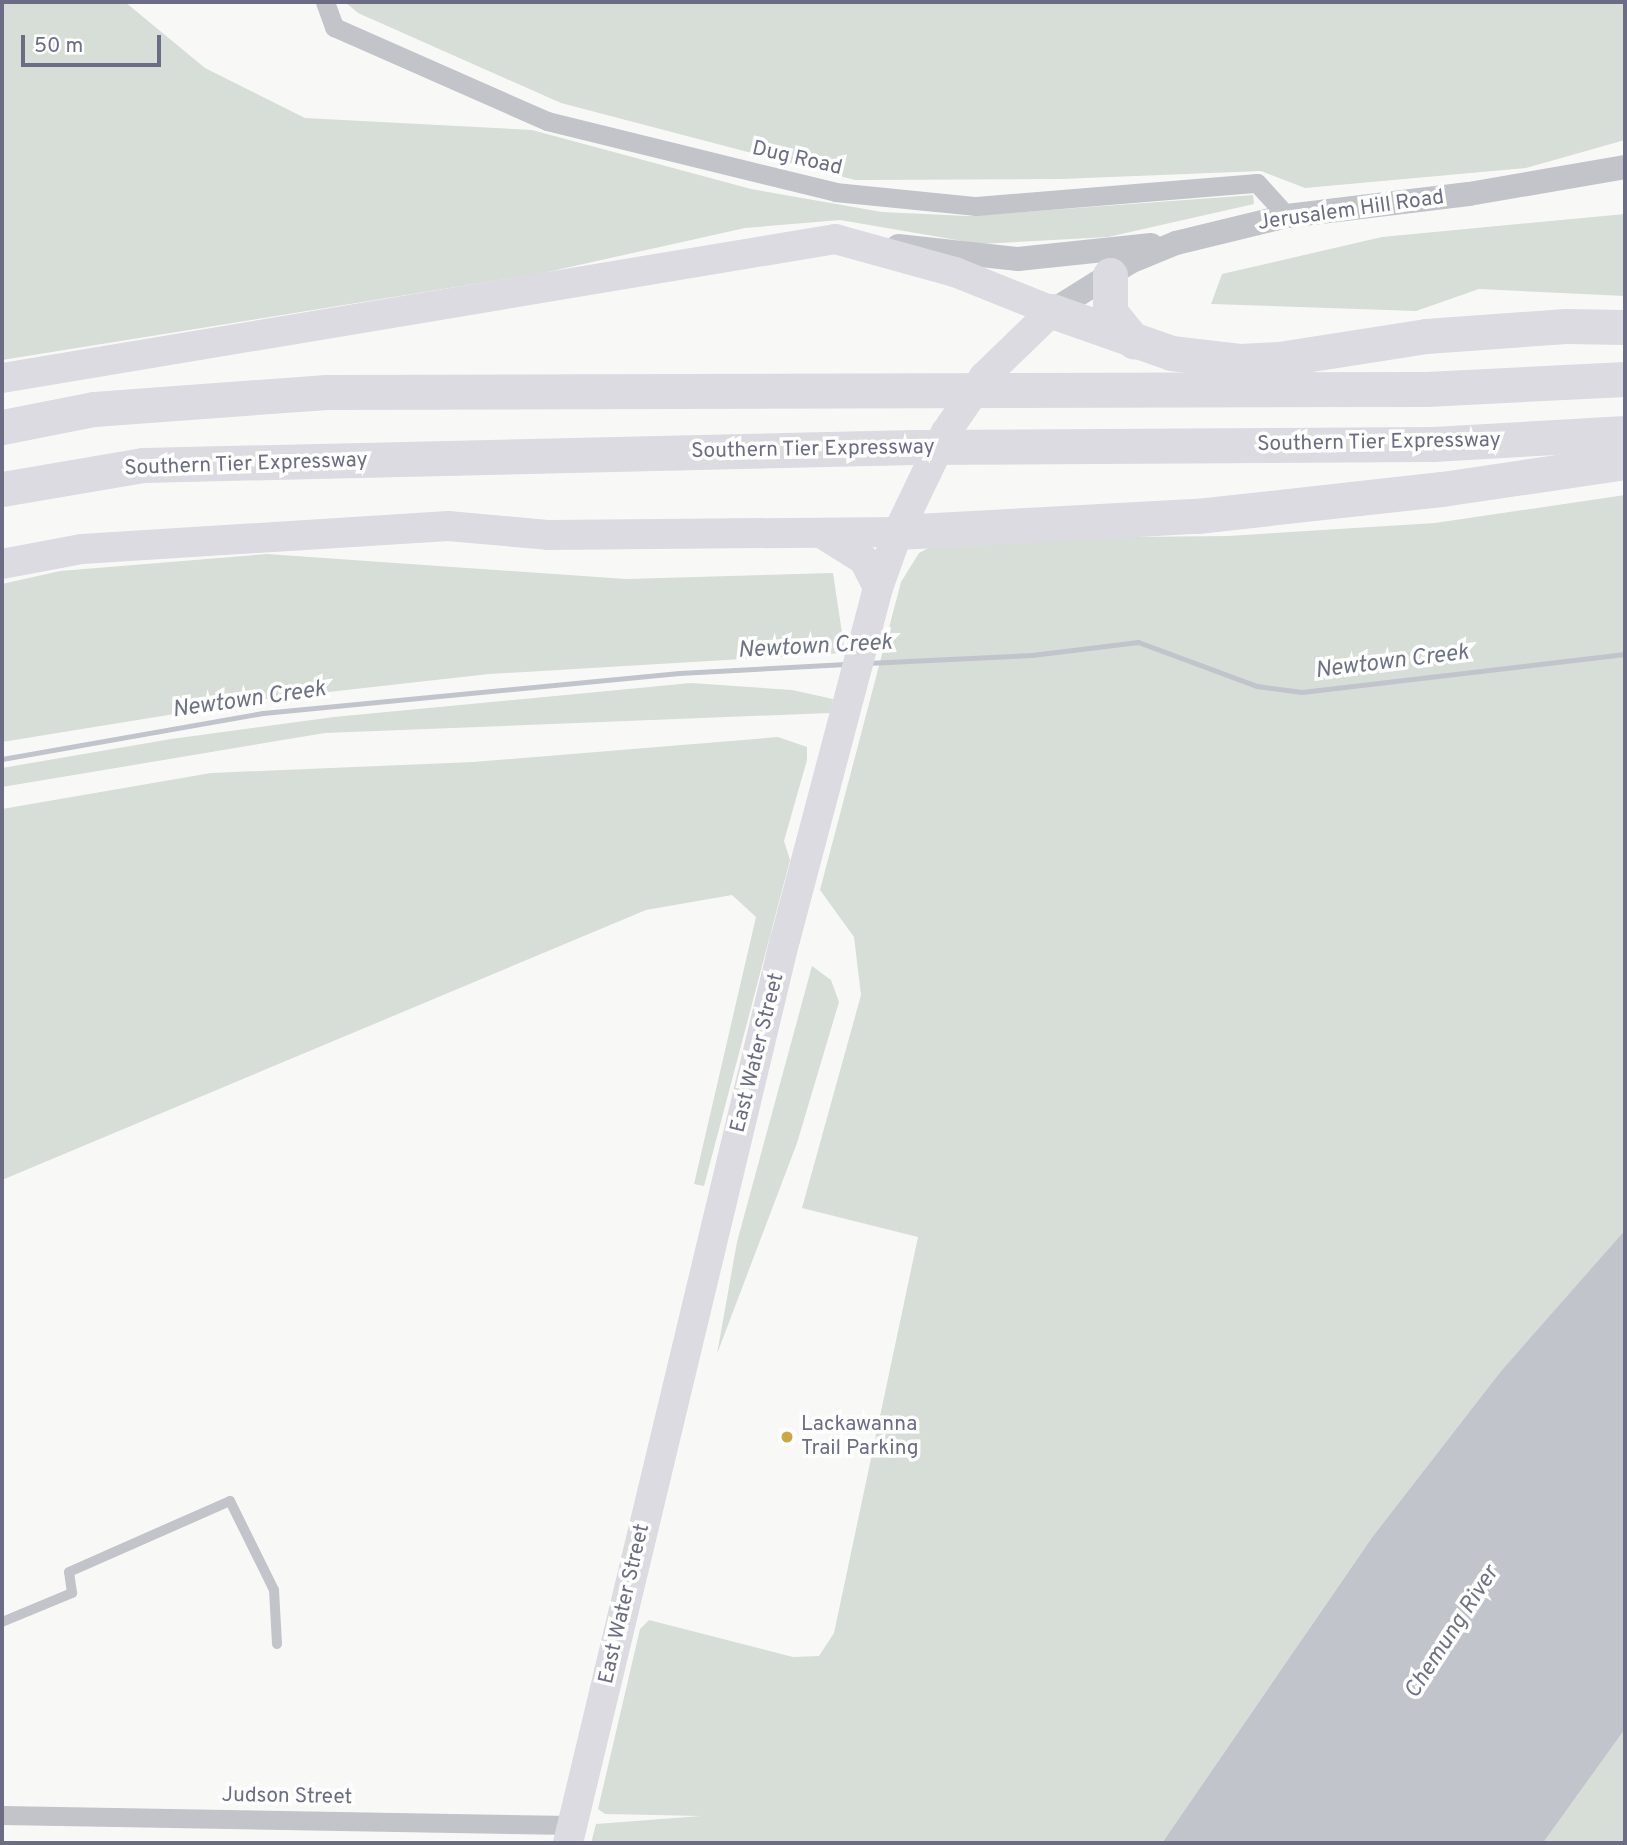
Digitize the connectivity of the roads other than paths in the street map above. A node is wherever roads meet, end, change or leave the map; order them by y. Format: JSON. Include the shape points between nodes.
{"nodes":[{"id":1,"x":325,"y":2,"type":"edge"},
{"id":2,"x":1625,"y":167,"type":"edge"},
{"id":3,"x":1287,"y":216,"type":"junction"},
{"id":4,"x":835,"y":239,"type":"junction"},
{"id":5,"x":1176,"y":243,"type":"junction"},
{"id":6,"x":1110,"y":275,"type":"junction"},
{"id":7,"x":1052,"y":311,"type":"junction"},
{"id":8,"x":1625,"y":327,"type":"edge"},
{"id":9,"x":1134,"y":342,"type":"junction"},
{"id":10,"x":2,"y":378,"type":"edge"},
{"id":11,"x":1625,"y":379,"type":"edge"},
{"id":12,"x":2,"y":427,"type":"edge"},
{"id":13,"x":1625,"y":433,"type":"edge"},
{"id":14,"x":1625,"y":462,"type":"edge"},
{"id":15,"x":2,"y":489,"type":"edge"},
{"id":16,"x":898,"y":532,"type":"junction"},
{"id":17,"x":821,"y":533,"type":"junction"},
{"id":18,"x":2,"y":564,"type":"edge"},
{"id":19,"x":875,"y":601,"type":"junction"},
{"id":20,"x":2,"y":1622,"type":"edge"},
{"id":21,"x":277,"y":1644,"type":"dead end"},
{"id":22,"x":2,"y":1815,"type":"edge"},
{"id":23,"x":570,"y":1834,"type":"edge"}],
"edges":[{"from":1,"to":3,"type":"street","name":"Dug Road","via":[[334,27],[547,121],[835,192],[976,206],[1257,183]]},
{"from":2,"to":3,"type":"street","name":"Jerusalem Hill Road","via":[[1469,194]]},
{"from":3,"to":5,"type":"street","name":"Jerusalem Hill Road"},
{"from":4,"to":5,"type":"street","via":[[1018,259]]},
{"from":4,"to":7,"type":"main road","via":[[954,272]]},
{"from":4,"to":10,"type":"main road"},
{"from":5,"to":6,"type":"street","name":"Jerusalem Hill Road"},
{"from":6,"to":7,"type":"street","name":"Jerusalem Hill Road"},
{"from":6,"to":9,"type":"highway","via":[[1110,312]]},
{"from":7,"to":9,"type":"highway"},
{"from":7,"to":16,"type":"main road","name":"East Water Street","via":[[1013,347],[965,403]]},
{"from":8,"to":9,"type":"highway","via":[[1566,326],[1426,336],[1240,361],[1171,353]]},
{"from":11,"to":12,"type":"highway","via":[[1426,389],[326,392],[94,408]]},
{"from":13,"to":15,"type":"highway","name":"Southern Tier Expressway","via":[[1433,444],[915,447],[143,465]]},
{"from":14,"to":16,"type":"highway","via":[[1442,489],[1196,516]]},
{"from":16,"to":17,"type":"main road"},
{"from":16,"to":19,"type":"main road","name":"East Water Street"},
{"from":17,"to":18,"type":"main road","via":[[548,535],[448,526],[82,549]]},
{"from":17,"to":19,"type":"main road","via":[[864,560]]},
{"from":19,"to":23,"type":"main road","name":"East Water Street","via":[[785,939]]},
{"from":20,"to":21,"type":"lane","via":[[72,1593],[69,1572],[230,1501],[274,1590]]},
{"from":22,"to":23,"type":"street","name":"Judson Street"}]}
